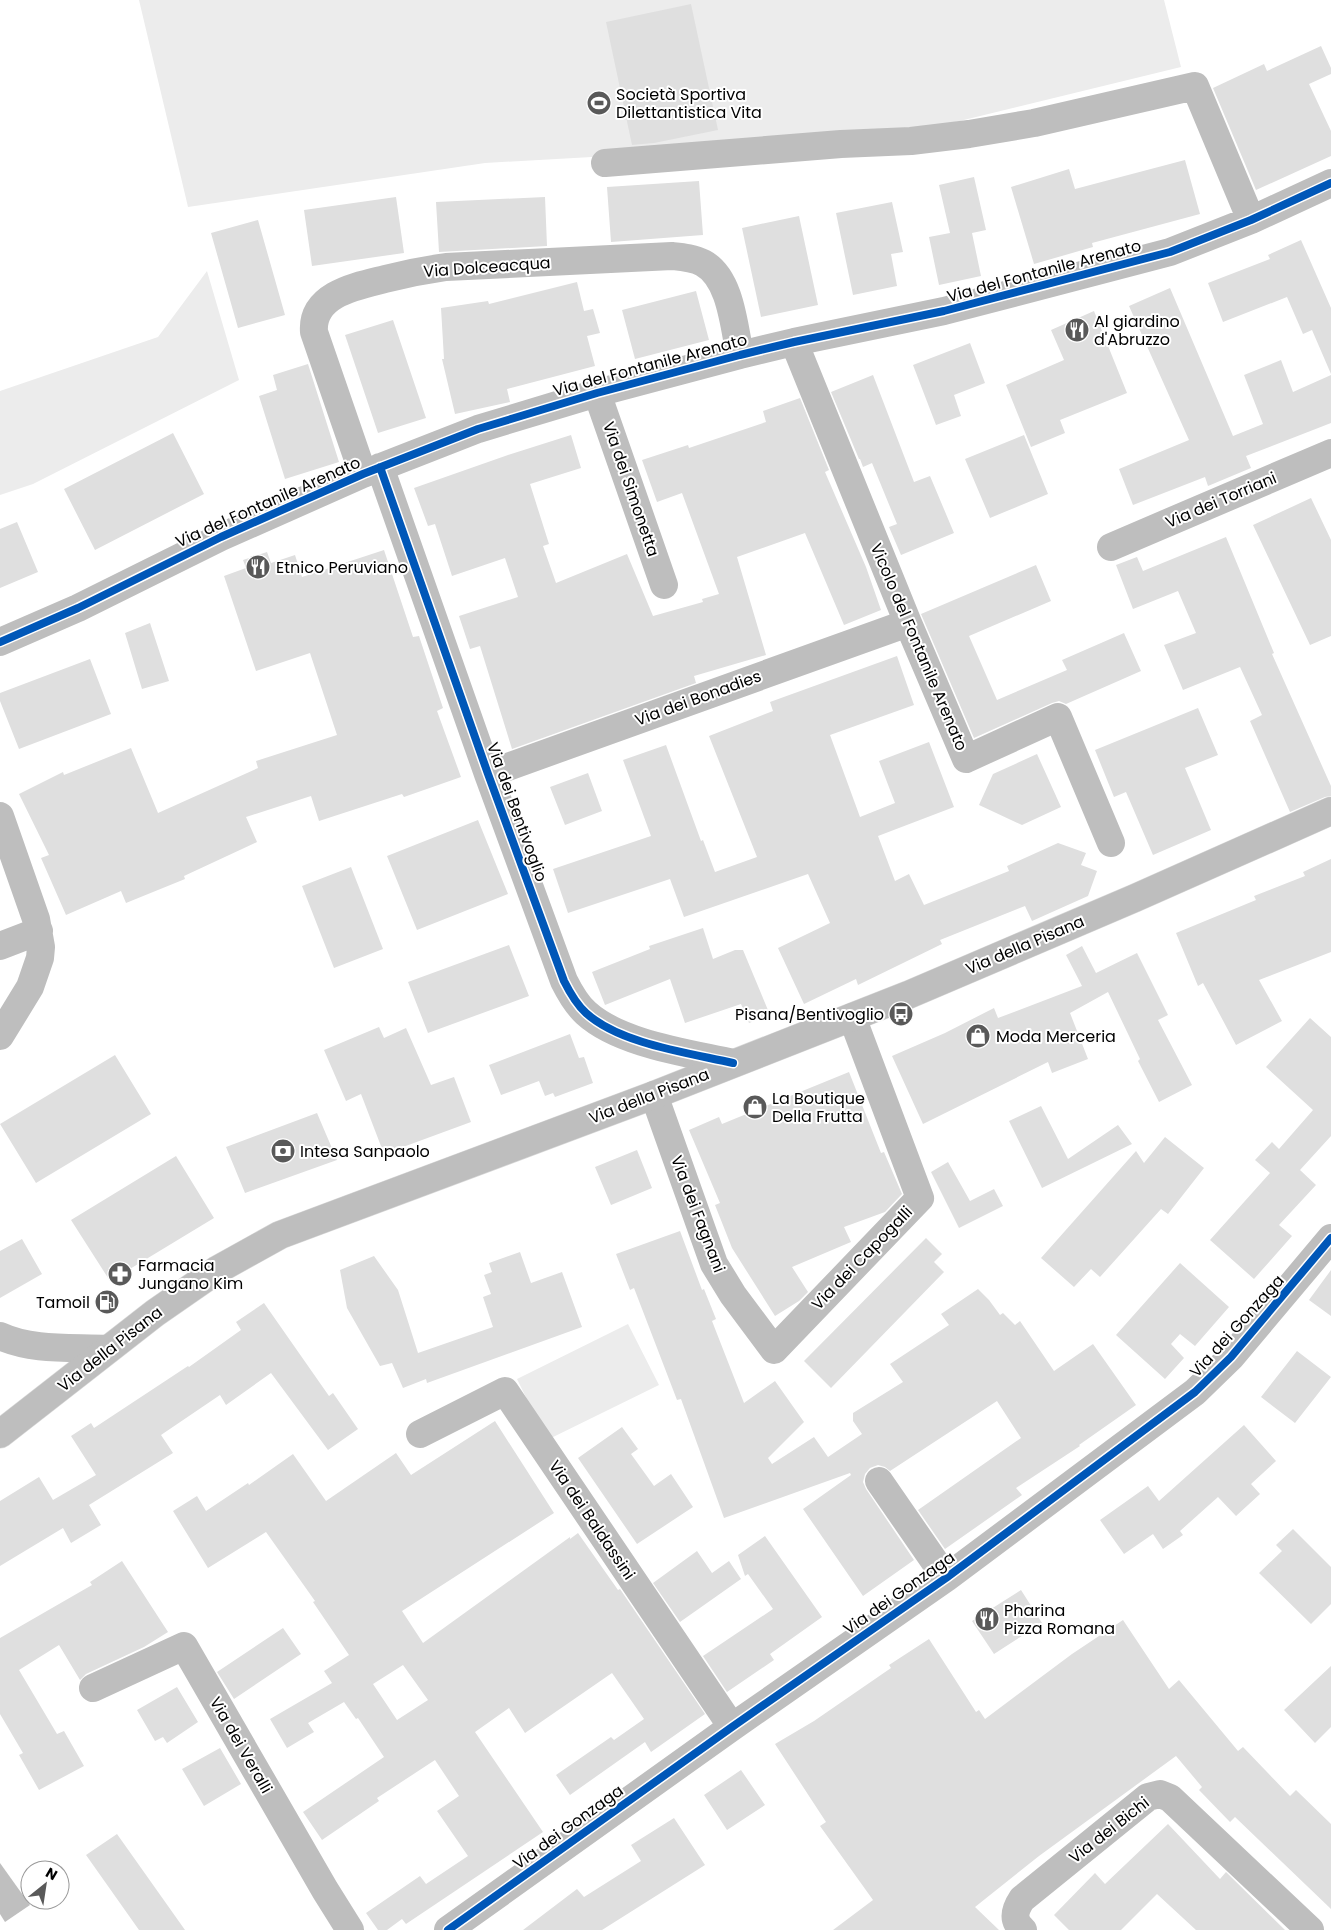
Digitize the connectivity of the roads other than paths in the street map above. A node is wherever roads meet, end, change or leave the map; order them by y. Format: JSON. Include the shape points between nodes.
{"nodes":[{"id":1,"x":605,"y":163,"type":"dead end"},
{"id":2,"x":1331,"y":183,"type":"edge"},
{"id":3,"x":1251,"y":220,"type":"junction"},
{"id":4,"x":794,"y":342,"type":"junction"},
{"id":5,"x":740,"y":355,"type":"junction"},
{"id":6,"x":597,"y":393,"type":"junction"},
{"id":7,"x":1331,"y":453,"type":"edge"},
{"id":8,"x":372,"y":470,"type":"junction"},
{"id":9,"x":1111,"y":547,"type":"dead end"},
{"id":10,"x":664,"y":585,"type":"dead end"},
{"id":11,"x":908,"y":623,"type":"junction"},
{"id":12,"x":0,"y":642,"type":"edge"},
{"id":13,"x":488,"y":774,"type":"junction"},
{"id":14,"x":1331,"y":812,"type":"edge"},
{"id":15,"x":0,"y":816,"type":"edge"},
{"id":16,"x":1112,"y":843,"type":"dead end"},
{"id":17,"x":39,"y":931,"type":"junction"},
{"id":18,"x":0,"y":946,"type":"edge"},
{"id":19,"x":852,"y":1017,"type":"junction"},
{"id":20,"x":0,"y":1036,"type":"edge"},
{"id":21,"x":733,"y":1063,"type":"junction"},
{"id":22,"x":654,"y":1095,"type":"junction"},
{"id":23,"x":1331,"y":1238,"type":"edge"},
{"id":24,"x":0,"y":1336,"type":"edge"},
{"id":25,"x":108,"y":1349,"type":"junction"},
{"id":26,"x":774,"y":1350,"type":"joint"},
{"id":27,"x":0,"y":1434,"type":"edge"},
{"id":28,"x":420,"y":1434,"type":"dead end"},
{"id":29,"x":879,"y":1481,"type":"dead end"},
{"id":30,"x":946,"y":1578,"type":"junction"},
{"id":31,"x":93,"y":1688,"type":"dead end"},
{"id":32,"x":732,"y":1727,"type":"junction"},
{"id":33,"x":350,"y":1930,"type":"edge"},
{"id":34,"x":448,"y":1930,"type":"edge"},
{"id":35,"x":1023,"y":1930,"type":"edge"},
{"id":36,"x":1310,"y":1930,"type":"edge"}],
"edges":[{"from":1,"to":3,"type":"street","via":[[969,134],[1034,123],[1195,86]]},
{"from":2,"to":3,"type":"street","name":"Via del Fontanile Arenato"},
{"from":3,"to":4,"type":"street","name":"Via del Fontanile Arenato","via":[[1170,252],[1097,272],[944,311]]},
{"from":4,"to":5,"type":"street","name":"Via del Fontanile Arenato"},
{"from":4,"to":11,"type":"street","name":"Vicolo del Fontanile Arenato"},
{"from":5,"to":6,"type":"street","name":"Via del Fontanile Arenato"},
{"from":5,"to":8,"type":"street","name":"Via Dolceacqua","via":[[723,284],[703,263],[683,257],[446,267],[418,270],[356,287],[327,301],[313,326]]},
{"from":6,"to":8,"type":"street","name":"Via del Fontanile Arenato","via":[[496,423]]},
{"from":6,"to":10,"type":"street","name":"Via dei Simonetta"},
{"from":7,"to":9,"type":"street","name":"Via dei Torriani"},
{"from":8,"to":12,"type":"street","name":"Via del Fontanile Arenato","via":[[221,537],[78,608]]},
{"from":8,"to":13,"type":"street","name":"Via dei Bentivoglio"},
{"from":11,"to":13,"type":"street","name":"Via dei Bonadies"},
{"from":11,"to":16,"type":"street","name":"Vicolo del Fontanile Arenato","via":[[966,759],[1058,717]]},
{"from":13,"to":21,"type":"street","name":"Via dei Bentivoglio","via":[[564,982],[577,1003],[612,1031]]},
{"from":14,"to":19,"type":"street","name":"Via della Pisana"},
{"from":15,"to":17,"type":"street"},
{"from":17,"to":18,"type":"street"},
{"from":17,"to":20,"type":"street","via":[[40,952],[33,979]]},
{"from":19,"to":21,"type":"street","name":"Via della Pisana"},
{"from":19,"to":26,"type":"street","name":"Via dei Capogalli","via":[[920,1198]]},
{"from":21,"to":22,"type":"street","name":"Via della Pisana"},
{"from":22,"to":25,"type":"street","name":"Via della Pisana","via":[[280,1235],[217,1270]]},
{"from":22,"to":26,"type":"street","name":"Via dei Fagnani","via":[[714,1264]]},
{"from":23,"to":30,"type":"street","name":"Via dei Gonzaga","via":[[1213,1377]]},
{"from":24,"to":25,"type":"street","via":[[22,1344]]},
{"from":25,"to":27,"type":"street","name":"Via della Pisana"},
{"from":28,"to":32,"type":"street","name":"Via dei Baldassini","via":[[505,1392]]},
{"from":29,"to":30,"type":"street"},
{"from":30,"to":32,"type":"street","name":"Via dei Gonzaga"},
{"from":31,"to":33,"type":"street","name":"Via dei Veralli","via":[[184,1646]]},
{"from":32,"to":34,"type":"street","name":"Via dei Gonzaga"},
{"from":35,"to":36,"type":"street","name":"Via dei Bichi","via":[[1015,1915],[1022,1899],[1148,1797],[1160,1794],[1170,1798]]}]}
